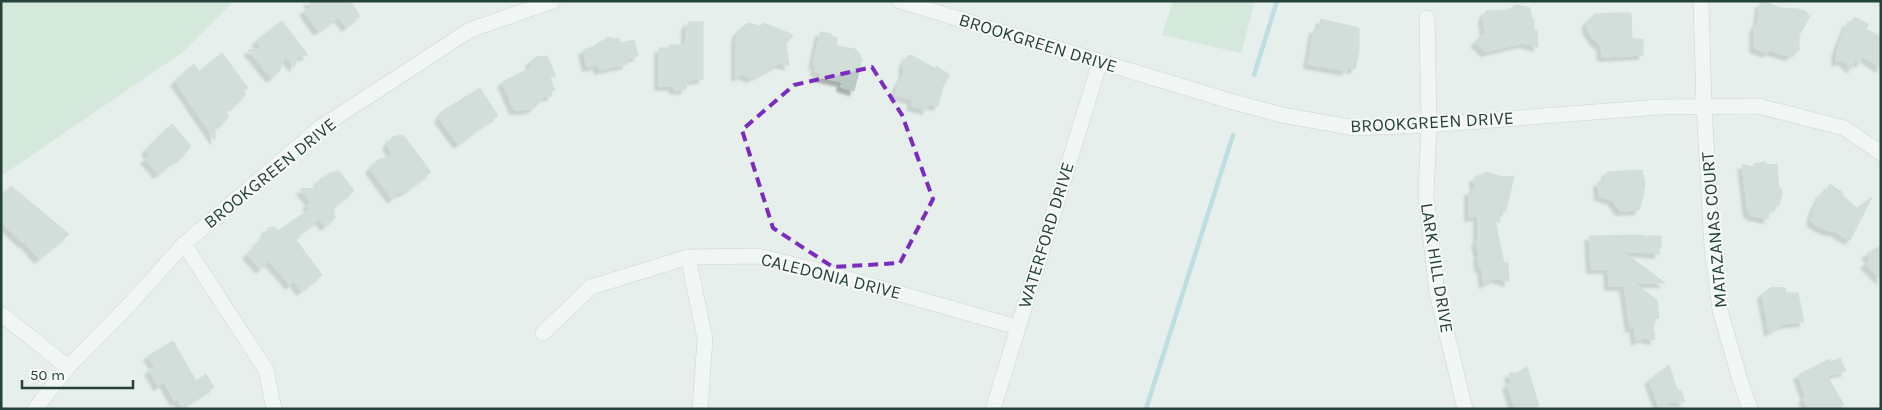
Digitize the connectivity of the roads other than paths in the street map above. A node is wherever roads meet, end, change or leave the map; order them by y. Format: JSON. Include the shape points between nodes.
{"nodes":[{"id":1,"x":553,"y":1,"type":"edge"},
{"id":2,"x":900,"y":1,"type":"edge"},
{"id":3,"x":1701,"y":1,"type":"edge"},
{"id":4,"x":1427,"y":18,"type":"dead end"},
{"id":5,"x":1100,"y":62,"type":"junction"},
{"id":6,"x":1704,"y":106,"type":"junction"},
{"id":7,"x":1429,"y":125,"type":"junction"},
{"id":8,"x":1881,"y":153,"type":"edge"},
{"id":9,"x":184,"y":244,"type":"junction"},
{"id":10,"x":688,"y":257,"type":"junction"},
{"id":11,"x":1,"y":314,"type":"edge"},
{"id":12,"x":1017,"y":327,"type":"junction"},
{"id":13,"x":542,"y":333,"type":"dead end"},
{"id":14,"x":68,"y":367,"type":"junction"},
{"id":15,"x":35,"y":409,"type":"edge"},
{"id":16,"x":274,"y":409,"type":"edge"},
{"id":17,"x":700,"y":409,"type":"edge"},
{"id":18,"x":993,"y":409,"type":"edge"},
{"id":19,"x":1466,"y":409,"type":"edge"},
{"id":20,"x":1750,"y":409,"type":"edge"}],
"edges":[{"from":1,"to":9,"type":"street","name":"BROOKGREEN DRIVE","via":[[470,30],[321,128]]},
{"from":2,"to":5,"type":"street","name":"BROOKGREEN DRIVE"},
{"from":3,"to":6,"type":"street","name":"MATAZANAS COURT"},
{"from":4,"to":7,"type":"street","name":"LARK HILL DRIVE"},
{"from":5,"to":7,"type":"street","name":"BROOKGREEN DRIVE","via":[[1282,115],[1356,128]]},
{"from":5,"to":12,"type":"street","name":"WATERFORD DRIVE"},
{"from":6,"to":7,"type":"street","name":"BROOKGREEN DRIVE","via":[[1659,106]]},
{"from":6,"to":8,"type":"street","name":"BROOKGREEN DRIVE","via":[[1758,106],[1844,128]]},
{"from":6,"to":20,"type":"street","name":"MATAZANAS COURT","via":[[1712,246],[1720,310]]},
{"from":7,"to":19,"type":"street","name":"LARK HILL DRIVE","via":[[1426,195],[1437,293]]},
{"from":9,"to":14,"type":"street","name":"BROOKGREEN DRIVE"},
{"from":9,"to":16,"type":"street","via":[[266,370]]},
{"from":10,"to":12,"type":"street","name":"CALEDONIA DRIVE","via":[[758,256],[820,270]]},
{"from":10,"to":13,"type":"street","name":"CALEDONIA DRIVE","via":[[590,287]]},
{"from":10,"to":17,"type":"street","via":[[705,339]]},
{"from":11,"to":14,"type":"street"},
{"from":12,"to":18,"type":"street","name":"WATERFORD DRIVE"},
{"from":14,"to":15,"type":"street","name":"BROOKGREEN DRIVE"}]}
